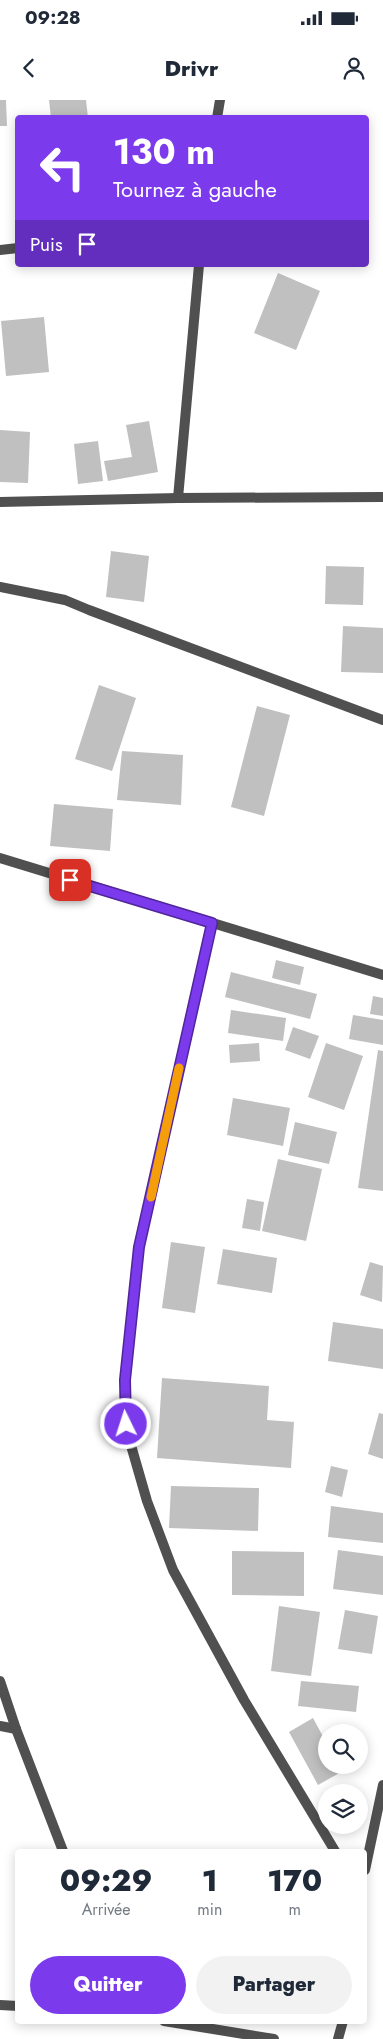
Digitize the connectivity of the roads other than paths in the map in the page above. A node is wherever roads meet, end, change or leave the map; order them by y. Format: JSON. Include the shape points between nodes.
{"nodes":[{"id":1,"x":220,"y":100,"type":"edge"},
{"id":2,"x":218,"y":115,"type":"edge"},
{"id":3,"x":15,"y":248,"type":"edge"},
{"id":4,"x":0,"y":250,"type":"edge"},
{"id":5,"x":199,"y":267,"type":"edge"},
{"id":6,"x":383,"y":497,"type":"edge"},
{"id":7,"x":178,"y":498,"type":"junction"},
{"id":8,"x":0,"y":502,"type":"edge"},
{"id":9,"x":0,"y":587,"type":"edge"},
{"id":10,"x":383,"y":720,"type":"edge"},
{"id":11,"x":0,"y":858,"type":"edge"},
{"id":12,"x":212,"y":923,"type":"junction"},
{"id":13,"x":383,"y":976,"type":"edge"},
{"id":14,"x":0,"y":1681,"type":"edge"},
{"id":15,"x":0,"y":1726,"type":"edge"},
{"id":16,"x":16,"y":1729,"type":"junction"},
{"id":17,"x":383,"y":1785,"type":"edge"},
{"id":18,"x":62,"y":1849,"type":"edge"},
{"id":19,"x":334,"y":1849,"type":"edge"},
{"id":20,"x":367,"y":1861,"type":"edge"},
{"id":21,"x":0,"y":2005,"type":"edge"},
{"id":22,"x":15,"y":2006,"type":"edge"},
{"id":23,"x":182,"y":2024,"type":"edge"},
{"id":24,"x":342,"y":2024,"type":"edge"},
{"id":25,"x":274,"y":2039,"type":"edge"},
{"id":26,"x":338,"y":2039,"type":"edge"}],
"edges":[{"from":1,"to":2,"type":"street"},
{"from":3,"to":4,"type":"street"},
{"from":5,"to":7,"type":"street"},
{"from":6,"to":7,"type":"street"},
{"from":7,"to":8,"type":"street"},
{"from":9,"to":10,"type":"street","via":[[66,600]]},
{"from":11,"to":12,"type":"street"},
{"from":12,"to":13,"type":"street"},
{"from":12,"to":19,"type":"street","via":[[139,1247],[125,1380],[127,1427],[147,1501],[173,1570],[244,1700]]},
{"from":14,"to":16,"type":"street"},
{"from":15,"to":16,"type":"street"},
{"from":16,"to":18,"type":"street"},
{"from":17,"to":20,"type":"street"},
{"from":21,"to":22,"type":"street"},
{"from":23,"to":25,"type":"street"},
{"from":24,"to":26,"type":"street"}]}
